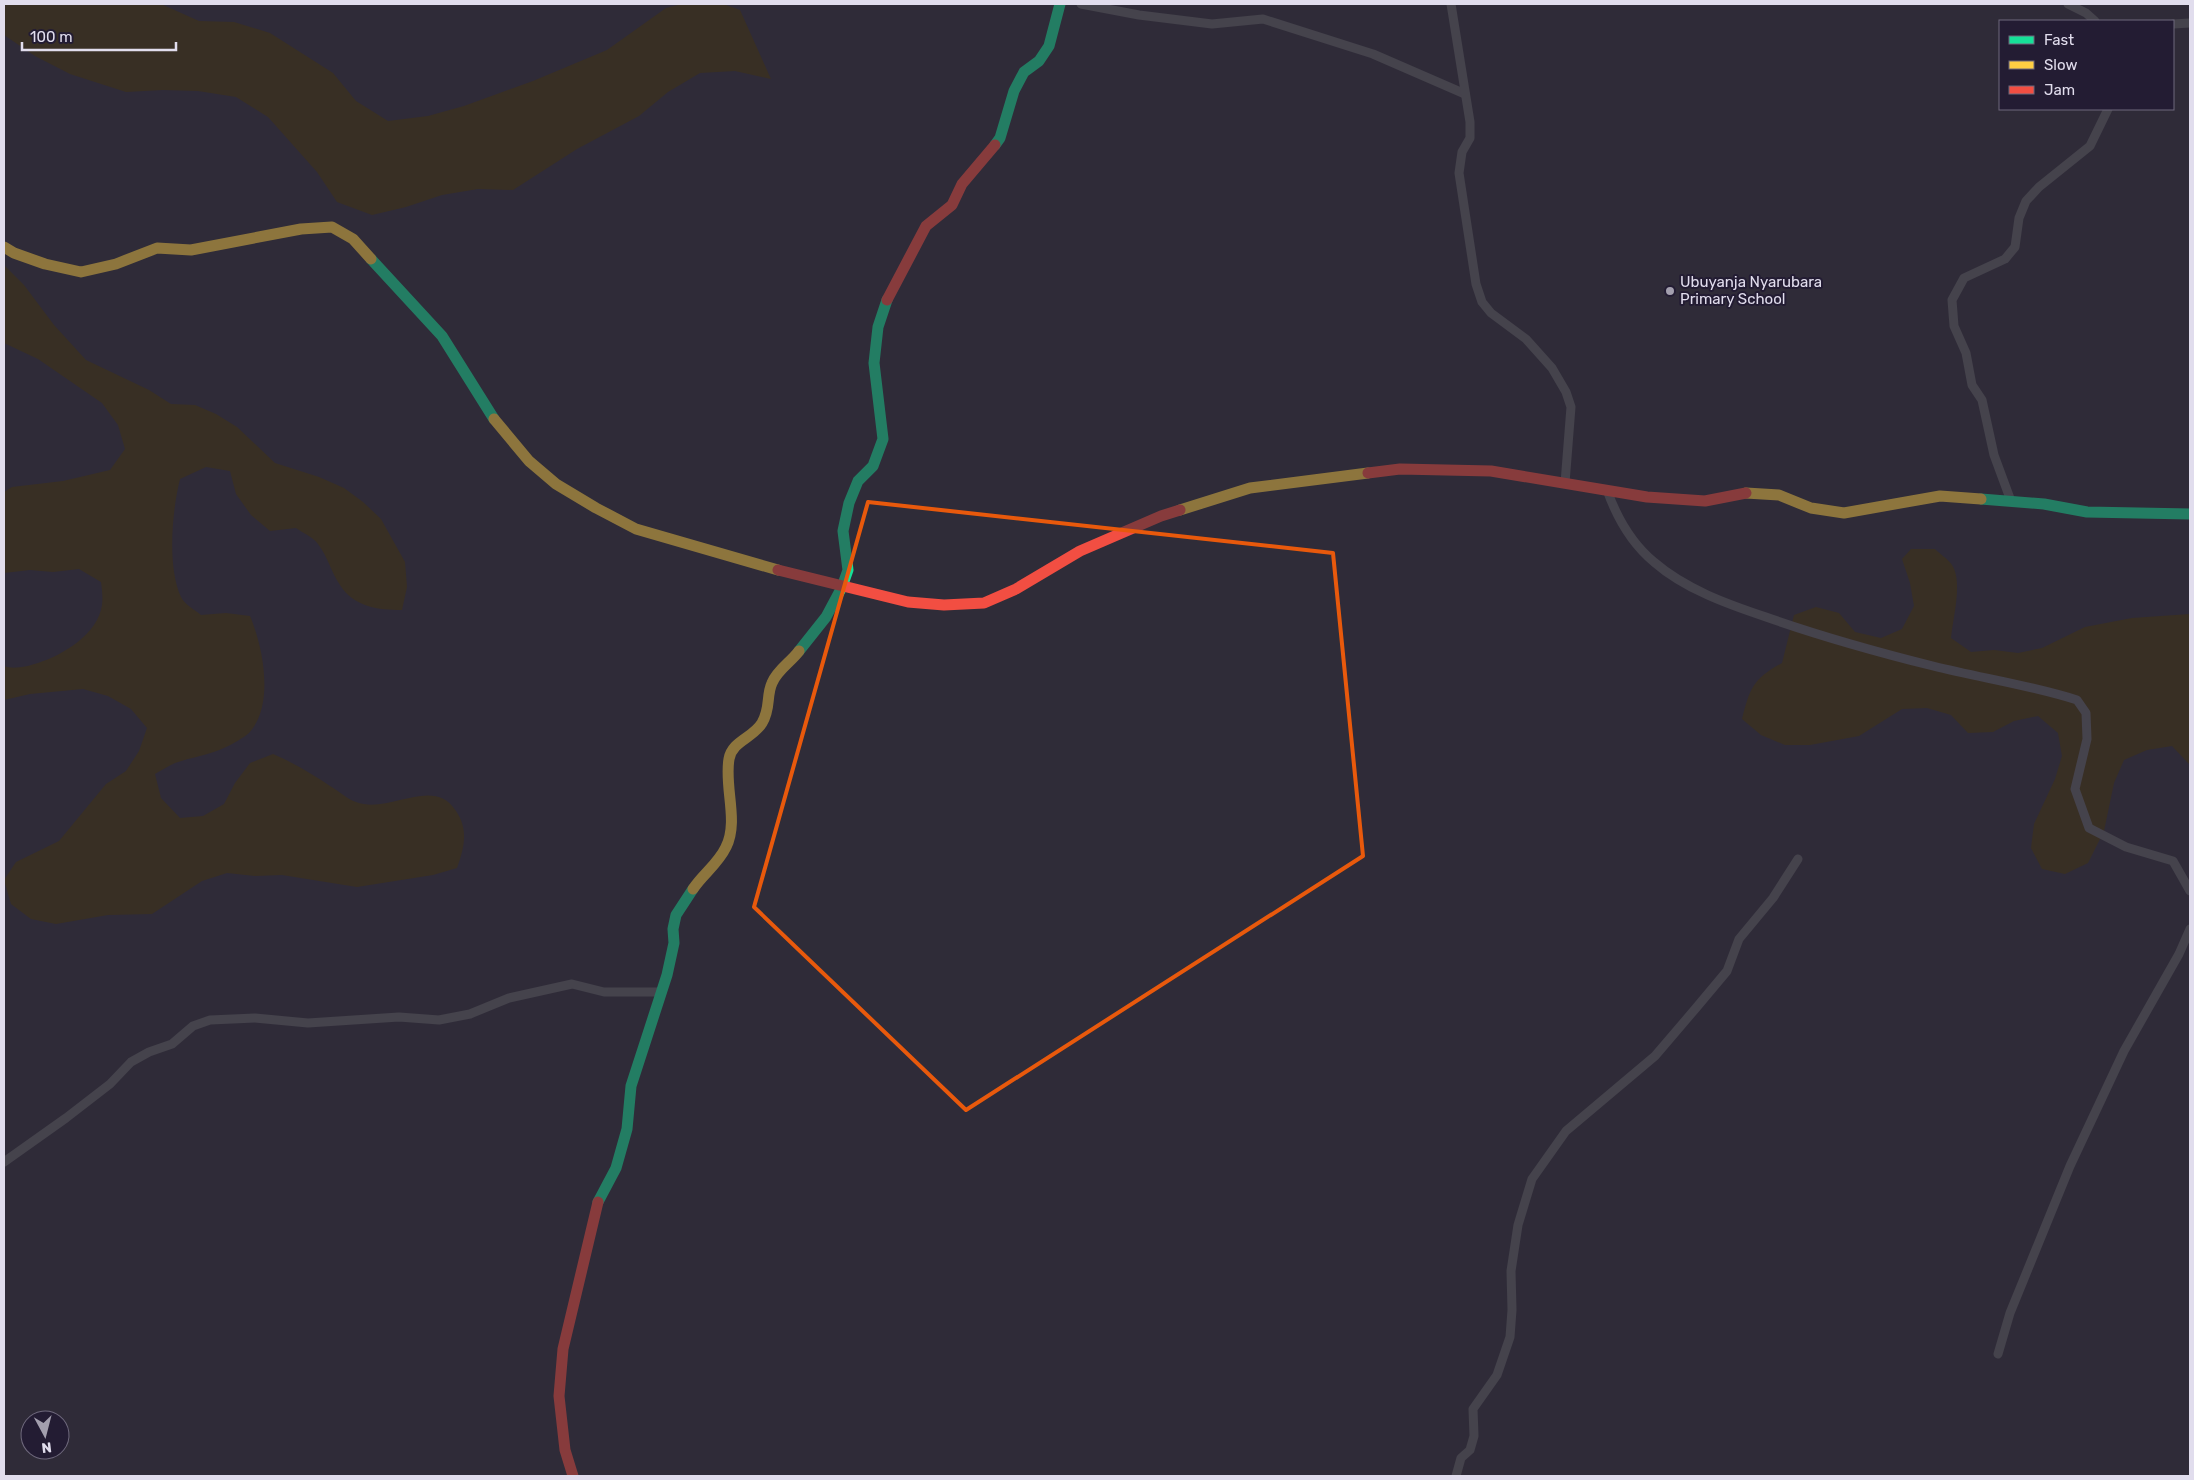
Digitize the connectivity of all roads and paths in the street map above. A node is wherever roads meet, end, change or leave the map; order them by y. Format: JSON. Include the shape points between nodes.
{"nodes":[{"id":1,"x":1060,"y":4,"type":"edge"},
{"id":2,"x":1081,"y":4,"type":"edge"},
{"id":3,"x":1451,"y":4,"type":"edge"},
{"id":4,"x":2068,"y":4,"type":"edge"},
{"id":5,"x":2095,"y":20,"type":"edge"},
{"id":6,"x":2190,"y":23,"type":"edge"},
{"id":7,"x":2174,"y":24,"type":"edge"},
{"id":8,"x":1465,"y":94,"type":"junction"},
{"id":9,"x":2108,"y":110,"type":"edge"},
{"id":10,"x":4,"y":247,"type":"edge"},
{"id":11,"x":1564,"y":483,"type":"junction"},
{"id":12,"x":1607,"y":490,"type":"junction"},
{"id":13,"x":2011,"y":501,"type":"junction"},
{"id":14,"x":2190,"y":514,"type":"edge"},
{"id":15,"x":842,"y":587,"type":"junction"},
{"id":16,"x":1798,"y":859,"type":"dead end"},
{"id":17,"x":2190,"y":891,"type":"edge"},
{"id":18,"x":2190,"y":929,"type":"edge"},
{"id":19,"x":662,"y":992,"type":"junction"},
{"id":20,"x":4,"y":1162,"type":"edge"},
{"id":21,"x":1998,"y":1354,"type":"dead end"},
{"id":22,"x":573,"y":1476,"type":"edge"},
{"id":23,"x":1456,"y":1476,"type":"edge"}],
"edges":[{"from":1,"to":15,"type":"street","via":[[1049,46],[1040,61],[1024,72],[1014,91],[1000,138],[962,184],[952,205],[926,226],[889,294],[878,327],[874,363],[883,439],[873,466],[858,481],[849,503],[843,532],[848,570]]},
{"from":2,"to":8,"type":"street","via":[[1139,16],[1212,24],[1263,19],[1373,54]]},
{"from":3,"to":8,"type":"street"},
{"from":4,"to":5,"type":"street"},
{"from":6,"to":7,"type":"street"},
{"from":8,"to":11,"type":"street","via":[[1470,138],[1462,152],[1459,173],[1476,284],[1482,302],[1491,313],[1526,339],[1552,368],[1566,392],[1570,407]]},
{"from":9,"to":13,"type":"street","via":[[2090,146],[2039,186],[2026,201],[2019,218],[2015,247],[2005,259],[1964,278],[1952,300],[1954,326],[1966,353],[1972,385],[1982,400],[1994,455]]},
{"from":10,"to":15,"type":"street","via":[[14,254],[81,272],[116,264],[158,248],[191,250],[301,229],[332,227],[353,239],[442,336],[494,419],[529,461],[556,484],[636,529]]},
{"from":11,"to":12,"type":"street"},
{"from":11,"to":15,"type":"street","via":[[1490,471],[1400,469],[1250,488],[1161,516],[1080,551],[1016,589],[984,603],[944,605],[908,602]]},
{"from":12,"to":13,"type":"street","via":[[1705,501],[1745,493],[1779,494],[1811,508],[1844,513],[1940,496]]},
{"from":12,"to":17,"type":"street","via":[[1615,513],[1629,536],[1654,562],[1686,584],[1733,606],[1806,631],[1934,666],[2077,700],[2086,713],[2087,739],[2075,789],[2090,828],[2126,847],[2173,861]]},
{"from":13,"to":14,"type":"street","via":[[2087,512]]},
{"from":15,"to":19,"type":"street","via":[[826,617],[793,659],[776,673],[771,684],[769,707],[761,726],[734,747],[729,758],[727,844],[676,915],[674,943]]},
{"from":16,"to":23,"type":"street","via":[[1773,898],[1739,939],[1727,971],[1715,986],[1655,1056],[1566,1131],[1532,1179],[1518,1225],[1511,1270],[1510,1337],[1497,1374],[1473,1410],[1474,1436],[1470,1450],[1461,1458]]},
{"from":18,"to":21,"type":"street","via":[[2124,1051],[2070,1166],[2010,1313]]},
{"from":19,"to":20,"type":"street","via":[[604,992],[572,984],[509,998],[470,1014],[439,1020],[399,1017],[308,1023],[255,1018],[210,1020],[193,1026],[172,1044],[131,1062],[74,1113]]},
{"from":19,"to":22,"type":"street","via":[[631,1086],[627,1129],[616,1168],[598,1200],[563,1349],[559,1396],[565,1450]]}]}
